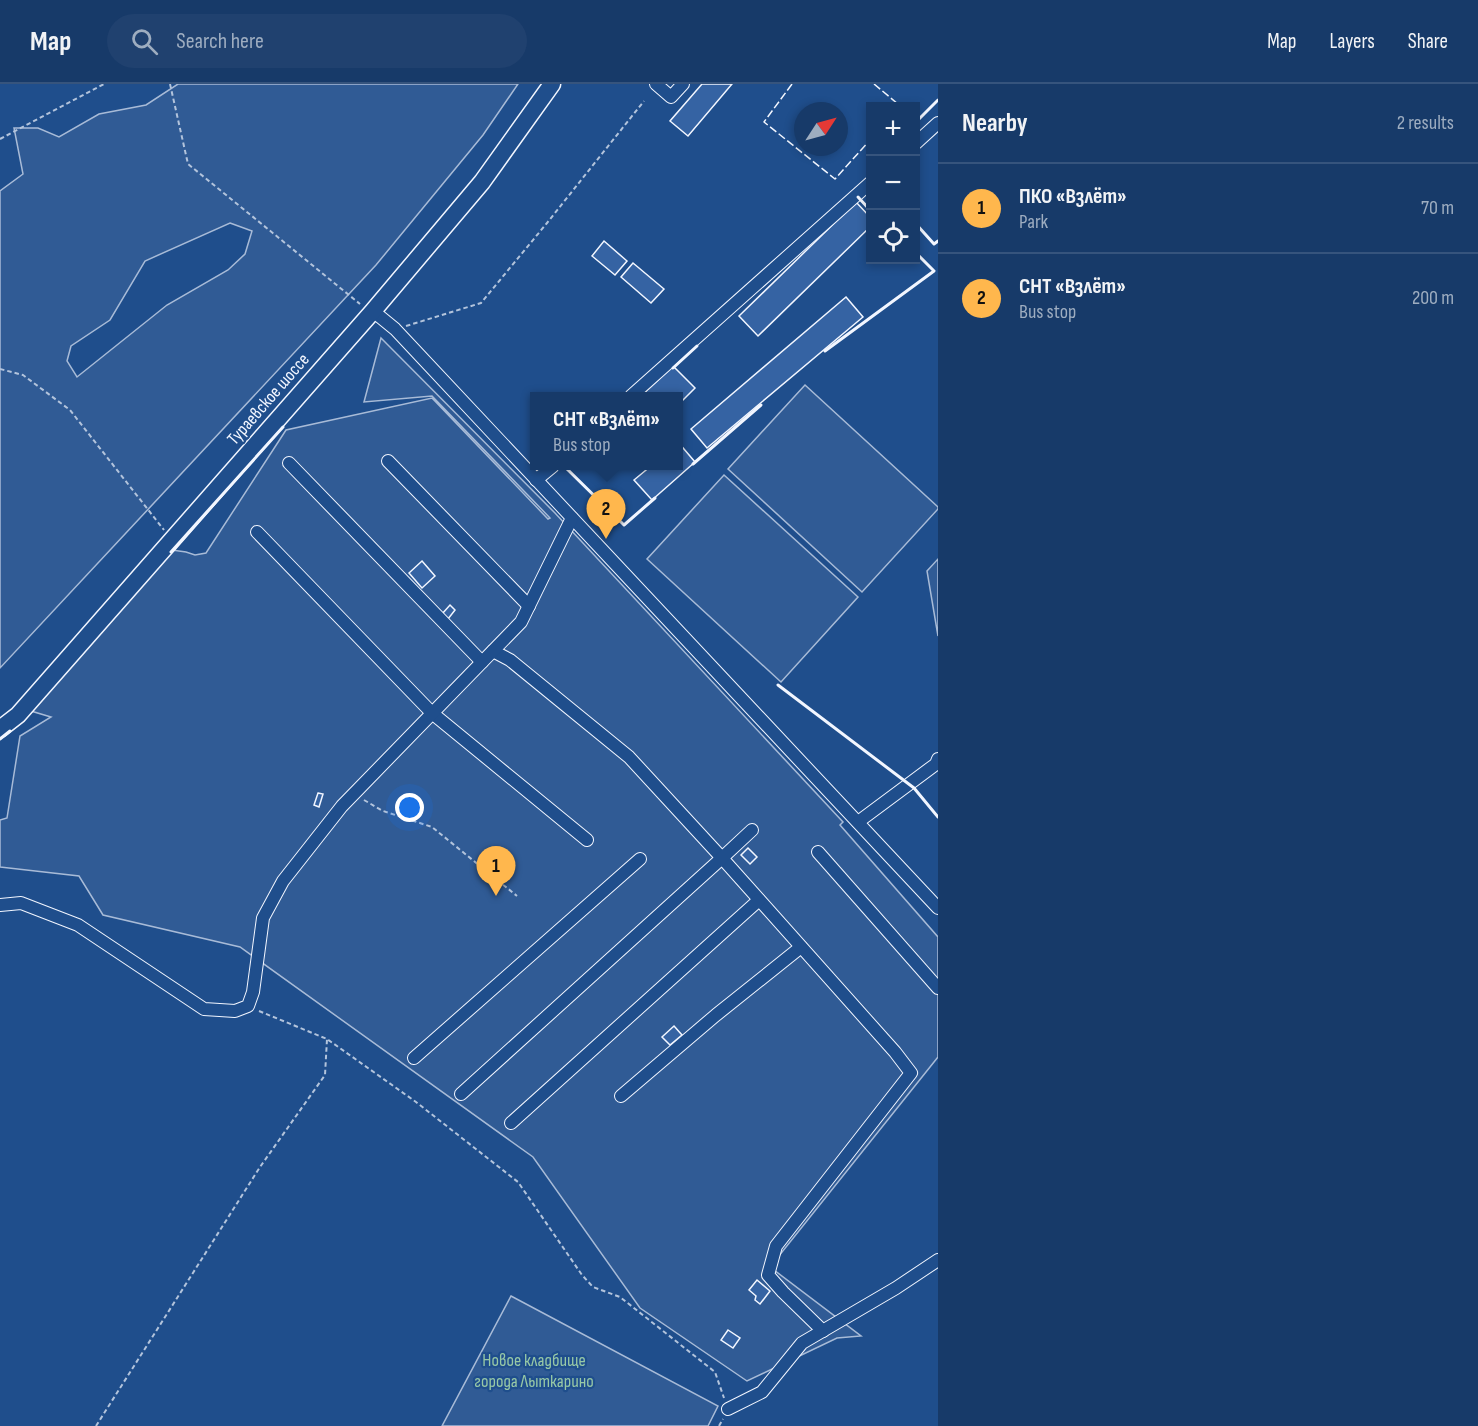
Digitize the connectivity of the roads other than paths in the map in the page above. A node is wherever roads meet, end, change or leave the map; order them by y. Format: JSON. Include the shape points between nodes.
{"nodes":[{"id":1,"x":552,"y":84,"type":"edge"},
{"id":2,"x":656,"y":84,"type":"edge"},
{"id":3,"x":683,"y":84,"type":"edge"},
{"id":4,"x":938,"y":123,"type":"edge"},
{"id":5,"x":920,"y":139,"type":"edge"},
{"id":6,"x":866,"y":187,"type":"edge"},
{"id":7,"x":373,"y":311,"type":"junction"},
{"id":8,"x":635,"y":392,"type":"edge"},
{"id":9,"x":388,"y":461,"type":"dead end"},
{"id":10,"x":289,"y":463,"type":"dead end"},
{"id":11,"x":547,"y":470,"type":"edge"},
{"id":12,"x":536,"y":480,"type":"junction"},
{"id":13,"x":572,"y":518,"type":"junction"},
{"id":14,"x":257,"y":532,"type":"dead end"},
{"id":15,"x":529,"y":606,"type":"junction"},
{"id":16,"x":493,"y":651,"type":"junction"},
{"id":17,"x":482,"y":662,"type":"junction"},
{"id":18,"x":432,"y":713,"type":"junction"},
{"id":19,"x":0,"y":729,"type":"edge"},
{"id":20,"x":938,"y":759,"type":"edge"},
{"id":21,"x":858,"y":822,"type":"junction"},
{"id":22,"x":752,"y":830,"type":"dead end"},
{"id":23,"x":586,"y":840,"type":"dead end"},
{"id":24,"x":818,"y":852,"type":"dead end"},
{"id":25,"x":722,"y":858,"type":"junction"},
{"id":26,"x":640,"y":859,"type":"dead end"},
{"id":27,"x":759,"y":900,"type":"junction"},
{"id":28,"x":0,"y":905,"type":"edge"},
{"id":29,"x":938,"y":908,"type":"edge"},
{"id":30,"x":801,"y":947,"type":"junction"},
{"id":31,"x":938,"y":988,"type":"edge"},
{"id":32,"x":414,"y":1058,"type":"dead end"},
{"id":33,"x":461,"y":1094,"type":"dead end"},
{"id":34,"x":621,"y":1096,"type":"dead end"},
{"id":35,"x":511,"y":1123,"type":"dead end"},
{"id":36,"x":938,"y":1260,"type":"edge"},
{"id":37,"x":823,"y":1331,"type":"junction"},
{"id":38,"x":728,"y":1409,"type":"road end"}],
"edges":[{"from":1,"to":7,"type":"main road","name":"Тураевское шоссе","via":[[482,183]]},
{"from":2,"to":3,"type":"street","via":[[671,97]]},
{"from":4,"to":5,"type":"street"},
{"from":6,"to":8,"type":"street"},
{"from":7,"to":12,"type":"street","via":[[395,329]]},
{"from":7,"to":19,"type":"main road","name":"Тураевское шоссе","via":[[18,715]]},
{"from":9,"to":15,"type":"street"},
{"from":10,"to":17,"type":"street"},
{"from":11,"to":12,"type":"street"},
{"from":12,"to":13,"type":"street"},
{"from":13,"to":15,"type":"street"},
{"from":13,"to":21,"type":"street"},
{"from":14,"to":18,"type":"street"},
{"from":15,"to":16,"type":"street","via":[[521,622]]},
{"from":16,"to":17,"type":"street"},
{"from":16,"to":25,"type":"street","via":[[510,660],[629,757]]},
{"from":17,"to":18,"type":"street"},
{"from":18,"to":23,"type":"street"},
{"from":18,"to":28,"type":"street","via":[[342,806],[283,881],[263,918],[248,1006],[235,1011],[204,1009],[78,925],[21,903]]},
{"from":20,"to":21,"type":"street"},
{"from":21,"to":29,"type":"street"},
{"from":22,"to":25,"type":"street"},
{"from":24,"to":31,"type":"street"},
{"from":25,"to":27,"type":"street"},
{"from":25,"to":33,"type":"street"},
{"from":26,"to":32,"type":"street"},
{"from":27,"to":30,"type":"street"},
{"from":27,"to":35,"type":"street"},
{"from":30,"to":34,"type":"street"},
{"from":30,"to":37,"type":"street","via":[[911,1073],[776,1246],[768,1275]]},
{"from":36,"to":37,"type":"street"},
{"from":37,"to":38,"type":"street","via":[[802,1344],[762,1392]]}]}
